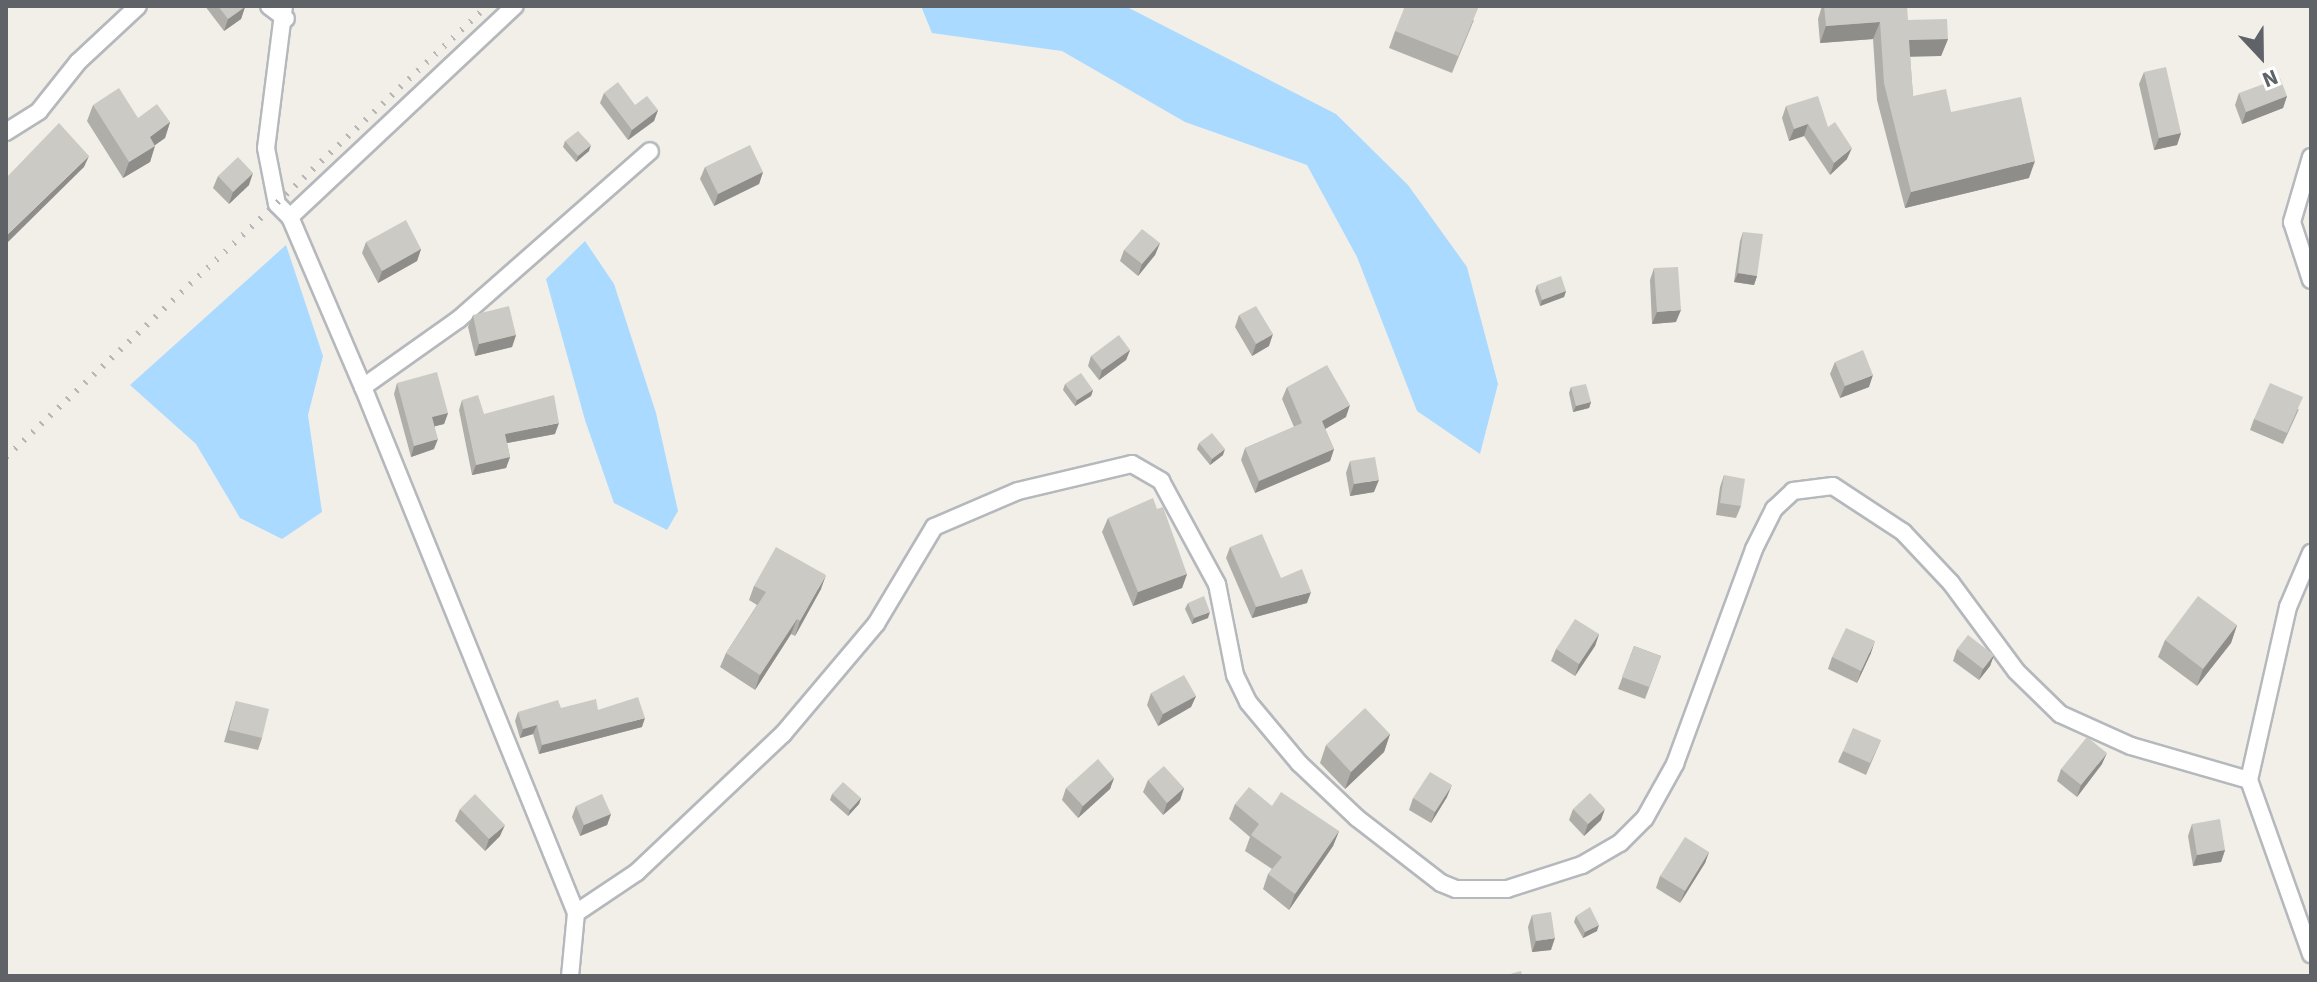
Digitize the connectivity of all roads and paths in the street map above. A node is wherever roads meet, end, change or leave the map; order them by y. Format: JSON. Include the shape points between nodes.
{"nodes":[{"id":1,"x":138,"y":6,"type":"edge"},
{"id":2,"x":269,"y":6,"type":"edge"},
{"id":3,"x":515,"y":6,"type":"edge"},
{"id":4,"x":285,"y":12,"type":"edge"},
{"id":5,"x":6,"y":132,"type":"edge"},
{"id":6,"x":650,"y":151,"type":"dead end"},
{"id":7,"x":2311,"y":157,"type":"edge"},
{"id":8,"x":290,"y":217,"type":"junction"},
{"id":9,"x":2311,"y":280,"type":"edge"},
{"id":10,"x":363,"y":387,"type":"junction"},
{"id":11,"x":2311,"y":553,"type":"edge"},
{"id":12,"x":2249,"y":780,"type":"junction"},
{"id":13,"x":576,"y":913,"type":"junction"},
{"id":14,"x":2311,"y":954,"type":"edge"},
{"id":15,"x":570,"y":976,"type":"edge"}],
"edges":[{"from":1,"to":5,"type":"street","via":[[78,62],[39,111]]},
{"from":2,"to":4,"type":"street"},
{"from":3,"to":8,"type":"street"},
{"from":4,"to":8,"type":"street","via":[[266,148],[277,204]]},
{"from":6,"to":10,"type":"street","via":[[459,319]]},
{"from":7,"to":9,"type":"street","via":[[2292,222]]},
{"from":8,"to":10,"type":"street"},
{"from":10,"to":13,"type":"street"},
{"from":11,"to":12,"type":"street","via":[[2288,607]]},
{"from":12,"to":13,"type":"street","via":[[2131,746],[2060,714],[2016,671],[1951,583],[1903,532],[1849,494],[1833,486],[1814,486],[1793,491],[1774,509],[1754,549],[1675,764],[1645,818],[1620,843],[1582,865],[1507,889],[1456,889],[1357,818],[1299,763],[1248,702],[1235,675],[1217,584],[1161,481],[1132,464],[1018,491],[934,527],[876,624],[783,734],[637,872]]},
{"from":12,"to":14,"type":"street"},
{"from":13,"to":15,"type":"street"}]}
